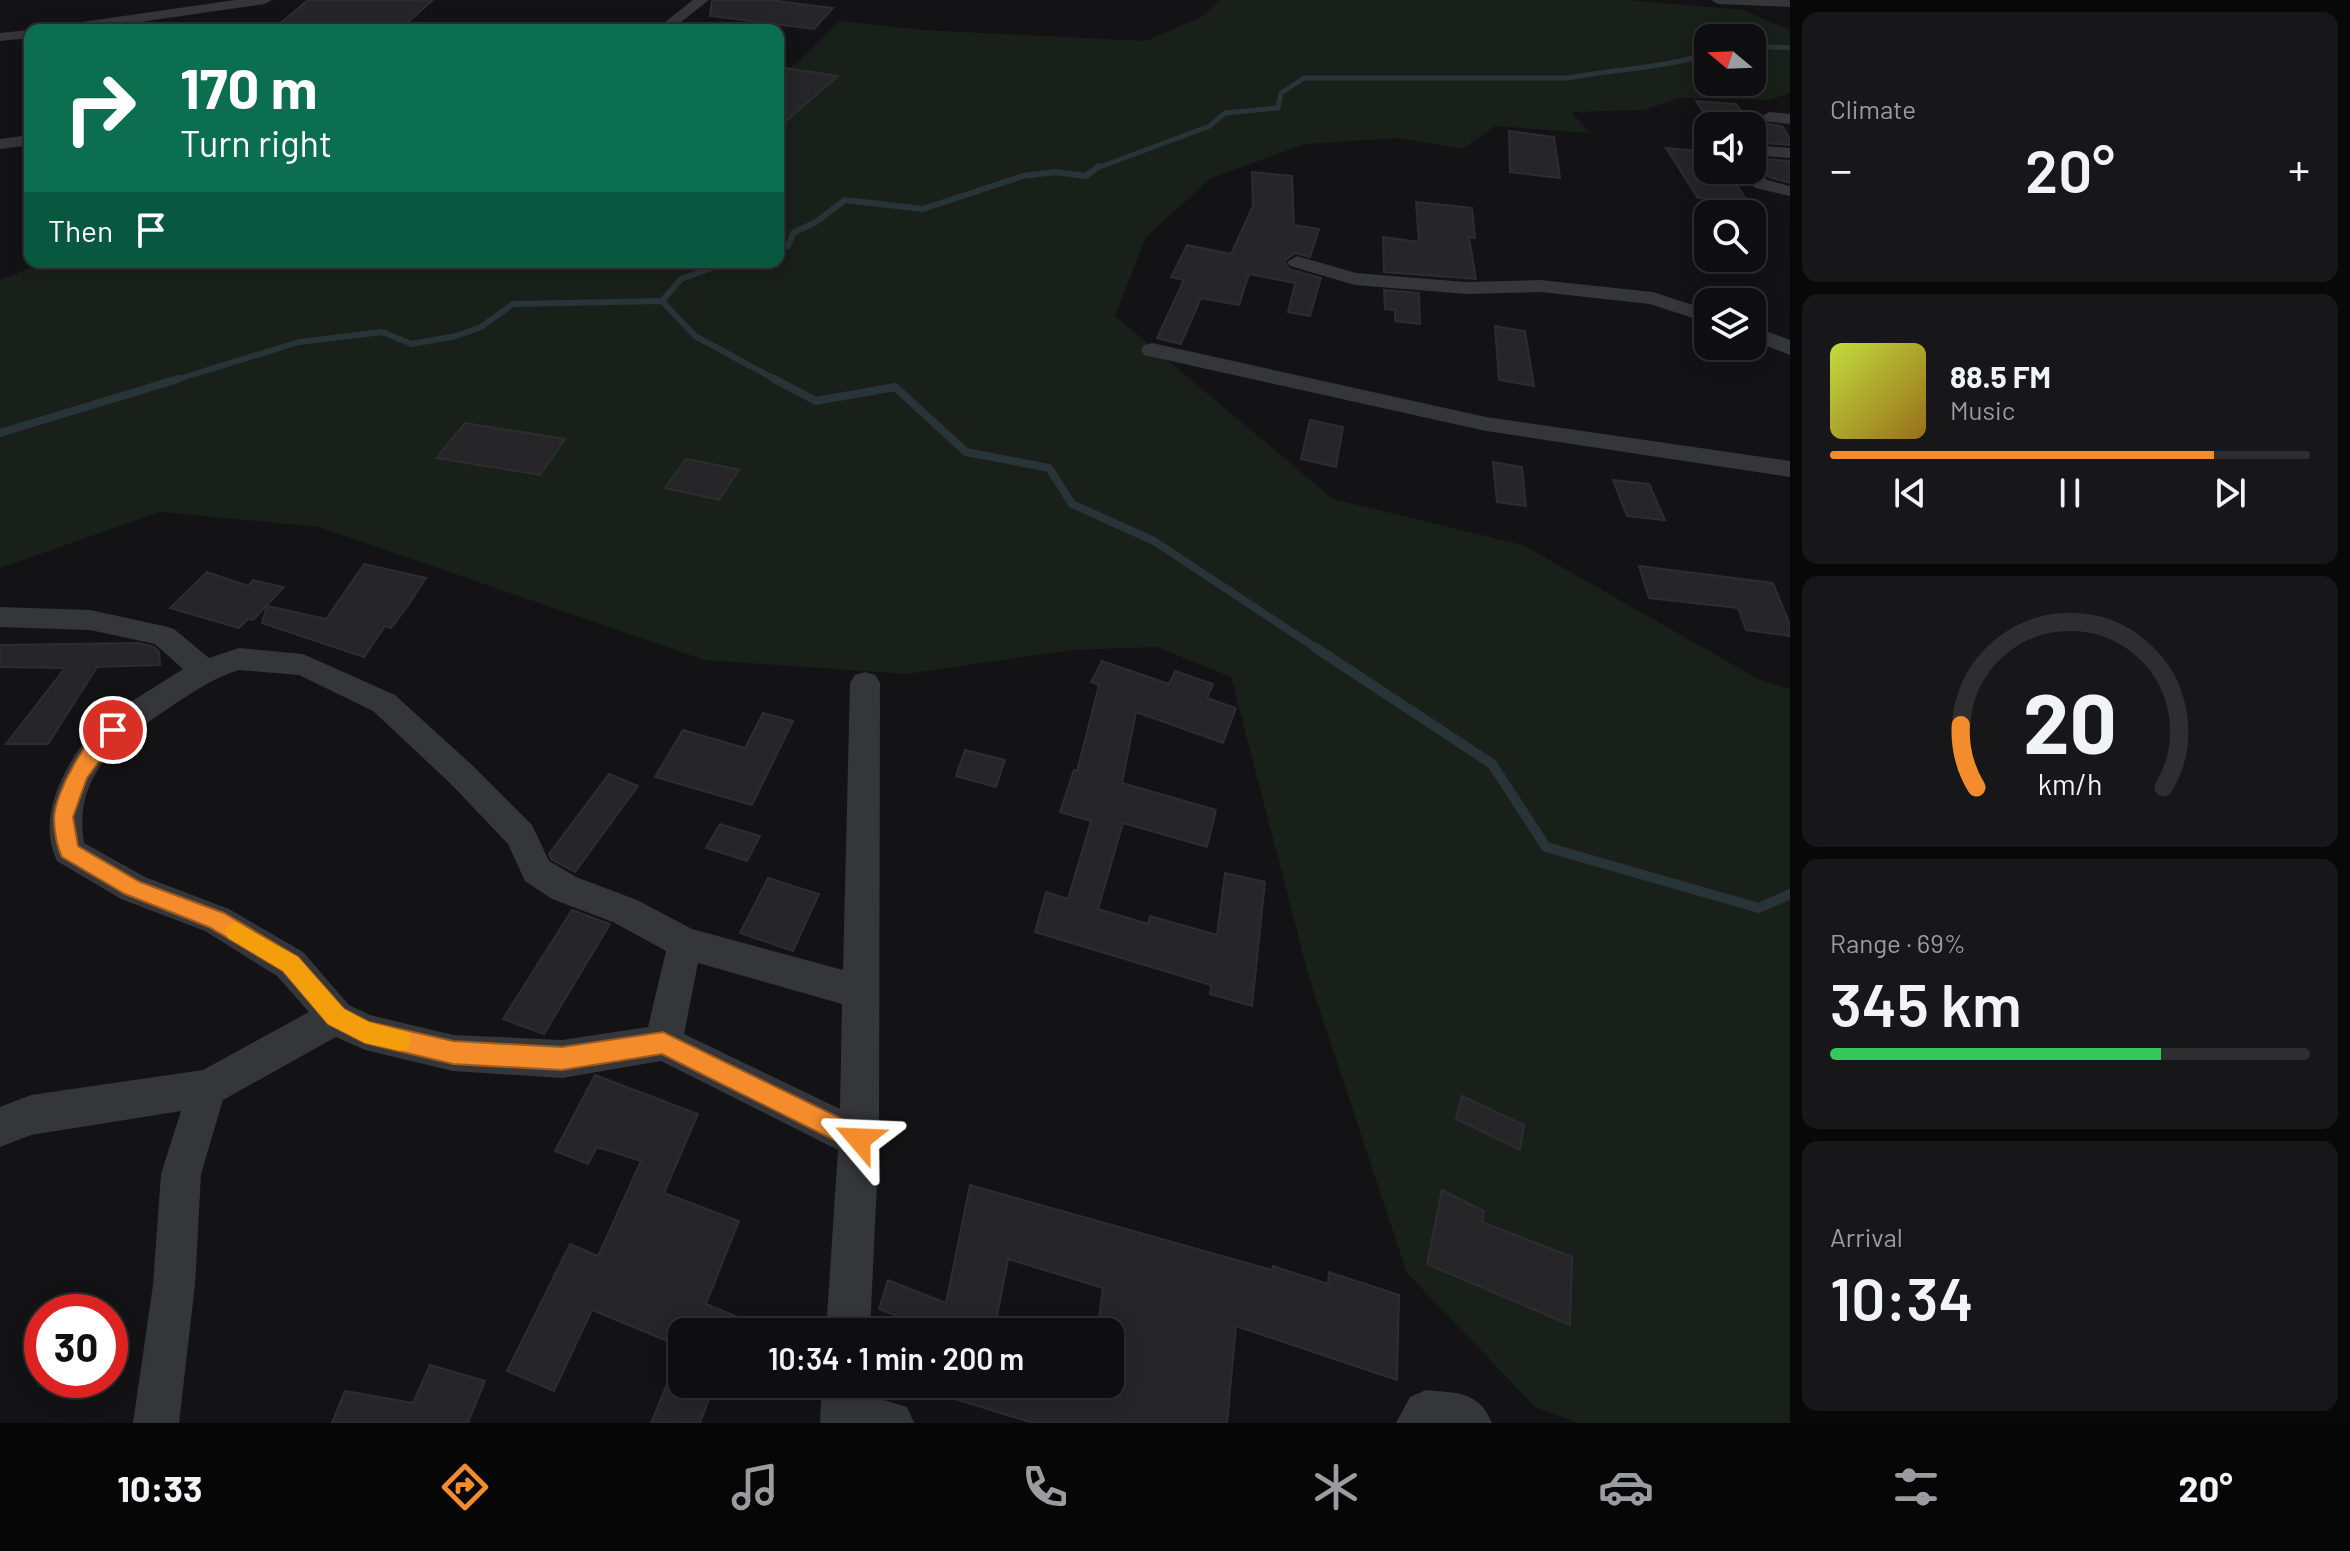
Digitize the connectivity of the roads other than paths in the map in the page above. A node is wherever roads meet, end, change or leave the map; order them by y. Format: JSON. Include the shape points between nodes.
{"nodes":[{"id":1,"x":265,"y":0,"type":"edge"},
{"id":2,"x":702,"y":0,"type":"edge"},
{"id":3,"x":1718,"y":0,"type":"edge"},
{"id":4,"x":1790,"y":3,"type":"edge"},
{"id":5,"x":96,"y":24,"type":"edge"},
{"id":6,"x":670,"y":24,"type":"edge"},
{"id":7,"x":1769,"y":117,"type":"dead end"},
{"id":8,"x":1790,"y":119,"type":"edge"},
{"id":9,"x":24,"y":141,"type":"edge"},
{"id":10,"x":0,"y":144,"type":"edge"},
{"id":11,"x":1766,"y":151,"type":"edge"},
{"id":12,"x":1790,"y":153,"type":"edge"},
{"id":13,"x":1761,"y":184,"type":"edge"},
{"id":14,"x":1790,"y":191,"type":"edge"},
{"id":15,"x":1297,"y":262,"type":"dead end"},
{"id":16,"x":1694,"y":312,"type":"edge"},
{"id":17,"x":1766,"y":338,"type":"edge"},
{"id":18,"x":1790,"y":348,"type":"edge"},
{"id":19,"x":1152,"y":350,"type":"dead end"},
{"id":20,"x":1790,"y":469,"type":"edge"},
{"id":21,"x":0,"y":617,"type":"edge"},
{"id":22,"x":204,"y":670,"type":"junction"},
{"id":23,"x":865,"y":683,"type":"dead end"},
{"id":24,"x":685,"y":943,"type":"junction"},
{"id":25,"x":861,"y":992,"type":"junction"},
{"id":26,"x":336,"y":1017,"type":"junction"},
{"id":27,"x":663,"y":1043,"type":"junction"},
{"id":28,"x":208,"y":1088,"type":"junction"},
{"id":29,"x":0,"y":1127,"type":"edge"},
{"id":30,"x":859,"y":1139,"type":"junction"},
{"id":31,"x":849,"y":1318,"type":"edge"},
{"id":32,"x":843,"y":1406,"type":"edge"},
{"id":33,"x":156,"y":1423,"type":"edge"},
{"id":34,"x":891,"y":1423,"type":"edge"},
{"id":35,"x":1419,"y":1423,"type":"edge"},
{"id":36,"x":1469,"y":1423,"type":"edge"}],
"edges":[{"from":1,"to":5,"type":"street"},
{"from":2,"to":6,"type":"street"},
{"from":3,"to":4,"type":"street"},
{"from":7,"to":8,"type":"street"},
{"from":9,"to":10,"type":"street"},
{"from":11,"to":12,"type":"street"},
{"from":13,"to":14,"type":"street"},
{"from":15,"to":16,"type":"street","via":[[1355,279],[1466,288],[1540,286],[1653,298]]},
{"from":17,"to":18,"type":"street"},
{"from":19,"to":20,"type":"street","via":[[1486,424]]},
{"from":21,"to":22,"type":"street","via":[[90,620],[164,636]]},
{"from":22,"to":24,"type":"street","via":[[239,659],[303,665],[384,703],[520,835],[537,871]]},
{"from":22,"to":26,"type":"street","via":[[113,730],[91,753],[64,817],[69,851],[133,888],[217,920],[290,964]]},
{"from":23,"to":25,"type":"street"},
{"from":24,"to":25,"type":"street"},
{"from":24,"to":27,"type":"street"},
{"from":25,"to":30,"type":"street"},
{"from":26,"to":27,"type":"street","via":[[365,1032],[453,1053],[562,1059]]},
{"from":26,"to":28,"type":"street"},
{"from":27,"to":30,"type":"street"},
{"from":28,"to":29,"type":"street","via":[[31,1115]]},
{"from":28,"to":33,"type":"street","via":[[181,1174],[174,1285]]},
{"from":30,"to":31,"type":"street"},
{"from":32,"to":34,"type":"street"},
{"from":35,"to":36,"type":"street","via":[[1426,1413],[1460,1416]]}]}
